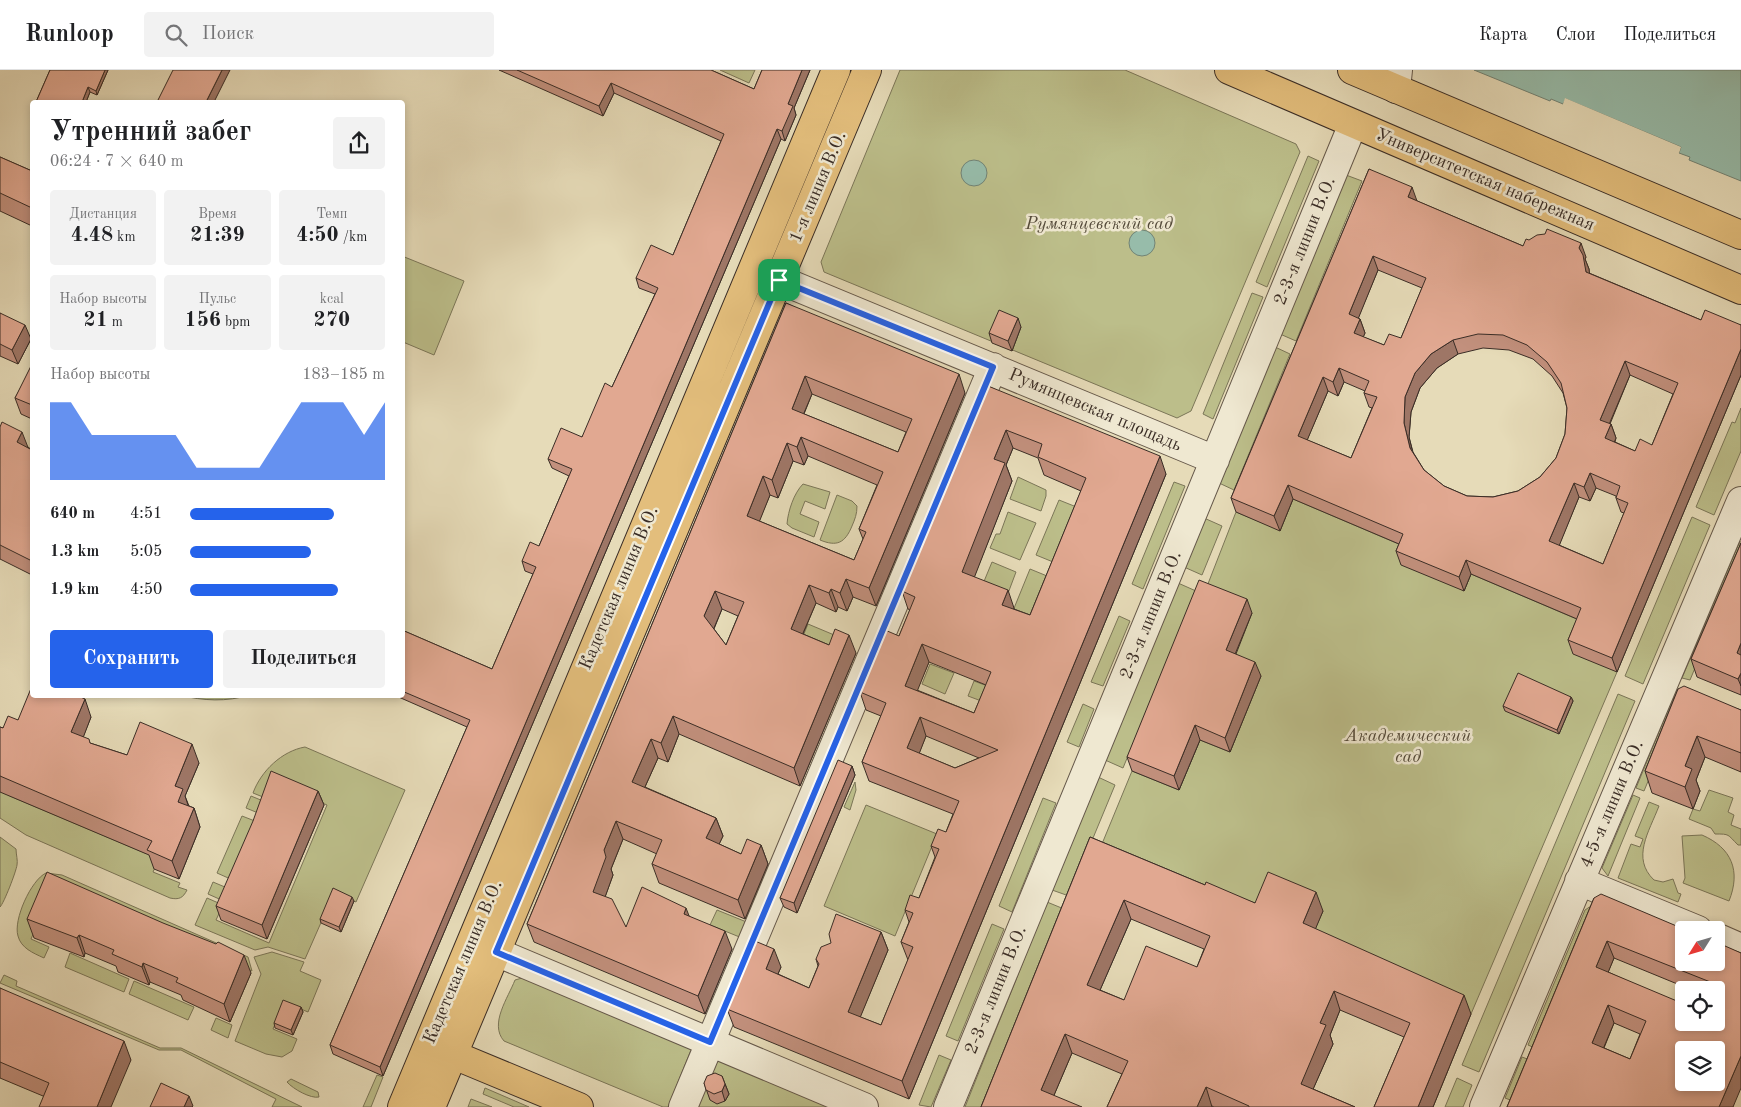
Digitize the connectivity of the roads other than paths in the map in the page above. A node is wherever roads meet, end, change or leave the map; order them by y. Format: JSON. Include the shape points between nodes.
{"nodes":[{"id":1,"x":836,"y":70,"type":"edge"},
{"id":2,"x":867,"y":70,"type":"edge"},
{"id":3,"x":1230,"y":70,"type":"edge"},
{"id":4,"x":1352,"y":70,"type":"edge"},
{"id":5,"x":1397,"y":79,"type":"edge"},
{"id":6,"x":1353,"y":124,"type":"junction"},
{"id":7,"x":1741,"y":235,"type":"edge"},
{"id":8,"x":753,"y":269,"type":"junction"},
{"id":9,"x":779,"y":280,"type":"junction"},
{"id":10,"x":1741,"y":290,"type":"edge"},
{"id":11,"x":993,"y":367,"type":"junction"},
{"id":12,"x":1214,"y":460,"type":"junction"},
{"id":13,"x":1741,"y":501,"type":"edge"},
{"id":14,"x":1580,"y":882,"type":"junction"},
{"id":15,"x":1676,"y":921,"type":"edge"},
{"id":16,"x":1725,"y":941,"type":"edge"},
{"id":17,"x":1741,"y":948,"type":"edge"},
{"id":18,"x":496,"y":952,"type":"junction"},
{"id":19,"x":710,"y":1042,"type":"junction"},
{"id":20,"x":440,"y":1049,"type":"junction"},
{"id":21,"x":402,"y":1107,"type":"edge"},
{"id":22,"x":431,"y":1107,"type":"edge"},
{"id":23,"x":579,"y":1107,"type":"edge"},
{"id":24,"x":683,"y":1107,"type":"edge"},
{"id":25,"x":864,"y":1107,"type":"edge"},
{"id":26,"x":948,"y":1107,"type":"edge"},
{"id":27,"x":1484,"y":1107,"type":"edge"}],
"edges":[{"from":1,"to":8,"type":"main road","name":"Кадетская линия В.О."},
{"from":2,"to":9,"type":"main road","name":"1-я линия В.О."},
{"from":3,"to":6,"type":"main road","name":"Университетская набережная"},
{"from":4,"to":5,"type":"main road"},
{"from":5,"to":7,"type":"main road"},
{"from":6,"to":10,"type":"main road","name":"Университетская набережная"},
{"from":6,"to":12,"type":"street","name":"2-3-я линии В.О."},
{"from":8,"to":9,"type":"street","name":"Румянцевская площадь"},
{"from":8,"to":20,"type":"main road","name":"Кадетская линия В.О."},
{"from":9,"to":11,"type":"street","name":"Румянцевская площадь"},
{"from":9,"to":18,"type":"main road","name":"1-я линия В.О."},
{"from":11,"to":12,"type":"street","name":"Румянцевская площадь"},
{"from":11,"to":19,"type":"street"},
{"from":12,"to":26,"type":"street","name":"2-3-я линии В.О."},
{"from":13,"to":14,"type":"street","name":"4-5-я линии В.О.","via":[[1677,685]]},
{"from":14,"to":15,"type":"street"},
{"from":14,"to":27,"type":"street","name":"4-5-я линии В.О."},
{"from":16,"to":17,"type":"street"},
{"from":18,"to":19,"type":"street"},
{"from":18,"to":20,"type":"main road","name":"1-я линия В.О."},
{"from":19,"to":24,"type":"street"},
{"from":19,"to":25,"type":"street"},
{"from":20,"to":21,"type":"main road","name":"Кадетская линия В.О."},
{"from":20,"to":22,"type":"main road","name":"1-я линия В.О."},
{"from":20,"to":23,"type":"main road"}]}
